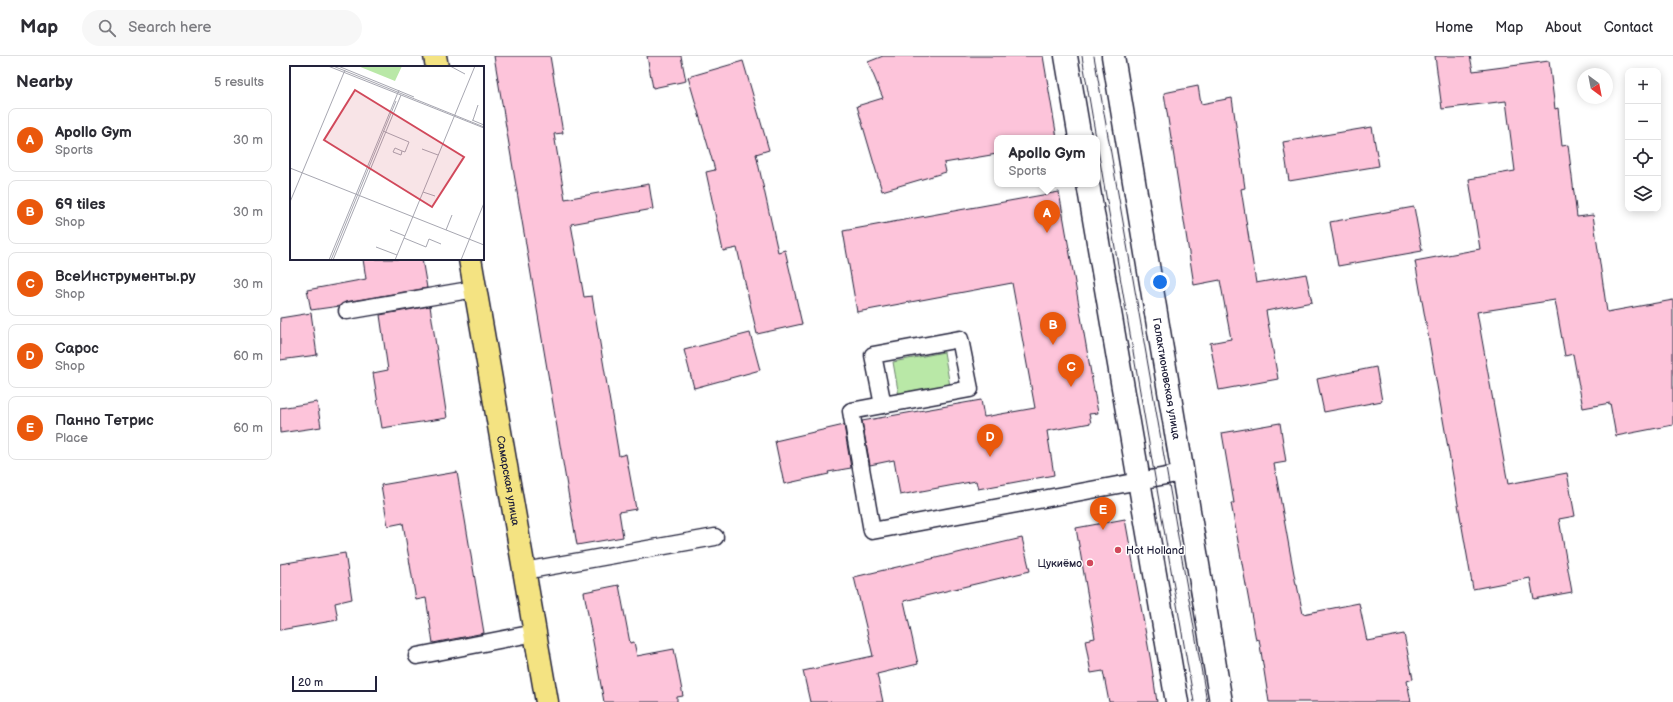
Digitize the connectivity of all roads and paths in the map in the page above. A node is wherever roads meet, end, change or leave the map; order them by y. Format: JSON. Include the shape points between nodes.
{"nodes":[{"id":1,"x":435,"y":56,"type":"edge"},
{"id":2,"x":1066,"y":56,"type":"edge"},
{"id":3,"x":1113,"y":56,"type":"edge"},
{"id":4,"x":437,"y":66,"type":"edge"},
{"id":5,"x":1079,"y":135,"type":"edge"},
{"id":6,"x":1089,"y":187,"type":"edge"},
{"id":7,"x":470,"y":260,"type":"edge"},
{"id":8,"x":475,"y":289,"type":"junction"},
{"id":9,"x":347,"y":312,"type":"dead end"},
{"id":10,"x":883,"y":405,"type":"junction"},
{"id":11,"x":1182,"y":473,"type":"junction"},
{"id":12,"x":1139,"y":481,"type":"junction"},
{"id":13,"x":715,"y":537,"type":"dead end"},
{"id":14,"x":524,"y":571,"type":"junction"},
{"id":15,"x":535,"y":633,"type":"junction"},
{"id":16,"x":417,"y":656,"type":"dead end"},
{"id":17,"x":546,"y":702,"type":"edge"},
{"id":18,"x":1177,"y":702,"type":"edge"},
{"id":19,"x":1221,"y":702,"type":"edge"}],
"edges":[{"from":1,"to":4,"type":"main road"},
{"from":2,"to":5,"type":"main road"},
{"from":3,"to":11,"type":"main road","name":"Галактионовская улица"},
{"from":6,"to":12,"type":"main road"},
{"from":7,"to":8,"type":"main road","name":"Самарская улица"},
{"from":8,"to":9,"type":"lane"},
{"from":8,"to":14,"type":"main road","name":"Самарская улица"},
{"from":10,"to":10,"type":"lane","via":[[873,355],[960,339],[970,389]]},
{"from":10,"to":12,"type":"lane","via":[[851,411],[872,531]]},
{"from":11,"to":12,"type":"lane"},
{"from":11,"to":19,"type":"main road","name":"Галактионовская улица"},
{"from":12,"to":18,"type":"main road"},
{"from":13,"to":14,"type":"lane"},
{"from":14,"to":15,"type":"main road","name":"Самарская улица"},
{"from":15,"to":16,"type":"lane"},
{"from":15,"to":17,"type":"main road","name":"Самарская улица"}]}
